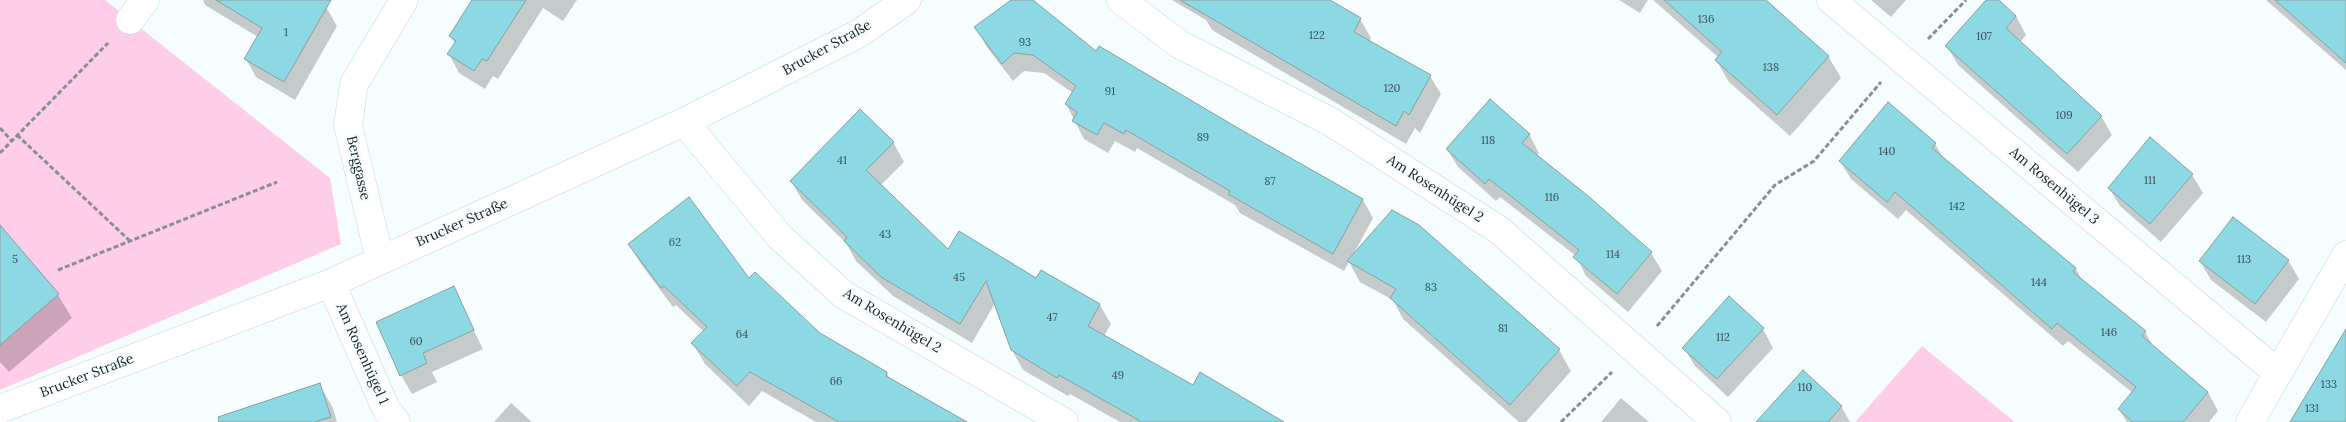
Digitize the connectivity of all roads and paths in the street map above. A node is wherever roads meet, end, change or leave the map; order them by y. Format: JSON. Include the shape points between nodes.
{"nodes":[{"id":1,"x":404,"y":0,"type":"edge"},
{"id":2,"x":907,"y":0,"type":"edge"},
{"id":3,"x":1121,"y":0,"type":"edge"},
{"id":4,"x":1831,"y":0,"type":"edge"},
{"id":5,"x":1966,"y":0,"type":"edge"},
{"id":6,"x":138,"y":10,"type":"edge"},
{"id":7,"x":1906,"y":62,"type":"junction"},
{"id":8,"x":684,"y":122,"type":"junction"},
{"id":9,"x":0,"y":128,"type":"edge"},
{"id":10,"x":17,"y":135,"type":"junction"},
{"id":11,"x":12,"y":141,"type":"junction"},
{"id":12,"x":0,"y":153,"type":"edge"},
{"id":13,"x":277,"y":182,"type":"dead end"},
{"id":14,"x":130,"y":241,"type":"junction"},
{"id":15,"x":2346,"y":255,"type":"edge"},
{"id":16,"x":380,"y":260,"type":"junction"},
{"id":17,"x":58,"y":270,"type":"dead end"},
{"id":18,"x":331,"y":283,"type":"junction"},
{"id":19,"x":1638,"y":350,"type":"junction"},
{"id":20,"x":2278,"y":373,"type":"junction"},
{"id":21,"x":0,"y":409,"type":"edge"},
{"id":22,"x":396,"y":422,"type":"edge"},
{"id":23,"x":1064,"y":422,"type":"edge"},
{"id":24,"x":1561,"y":422,"type":"edge"},
{"id":25,"x":1717,"y":422,"type":"edge"},
{"id":26,"x":2250,"y":422,"type":"edge"}],
"edges":[{"from":1,"to":16,"type":"street","name":"Berggasse","via":[[354,84],[348,125]]},
{"from":2,"to":8,"type":"street","name":"Brucker Straße","via":[[858,34]]},
{"from":3,"to":19,"type":"street","name":"Am Rosenhügel 2","via":[[1179,44],[1331,122],[1499,230]]},
{"from":4,"to":7,"type":"street","name":"Am Rosenhügel 3"},
{"from":5,"to":7,"type":"path"},
{"from":6,"to":10,"type":"path"},
{"from":7,"to":19,"type":"path","via":[[1880,83],[1814,161],[1775,185]]},
{"from":7,"to":20,"type":"street","name":"Am Rosenhügel 3"},
{"from":8,"to":16,"type":"street","name":"Brucker Straße"},
{"from":8,"to":23,"type":"street","name":"Am Rosenhügel 2","via":[[780,237],[844,295]]},
{"from":9,"to":11,"type":"path"},
{"from":10,"to":11,"type":"path"},
{"from":10,"to":14,"type":"path"},
{"from":11,"to":12,"type":"path"},
{"from":13,"to":14,"type":"path"},
{"from":14,"to":17,"type":"path"},
{"from":15,"to":20,"type":"street"},
{"from":16,"to":18,"type":"street","name":"Brucker Straße"},
{"from":18,"to":21,"type":"street","name":"Brucker Straße"},
{"from":18,"to":22,"type":"street","name":"Am Rosenhügel 1","via":[[386,409]]},
{"from":19,"to":24,"type":"path"},
{"from":19,"to":25,"type":"street","name":"Am Rosenhügel 2"},
{"from":20,"to":26,"type":"street"}]}
